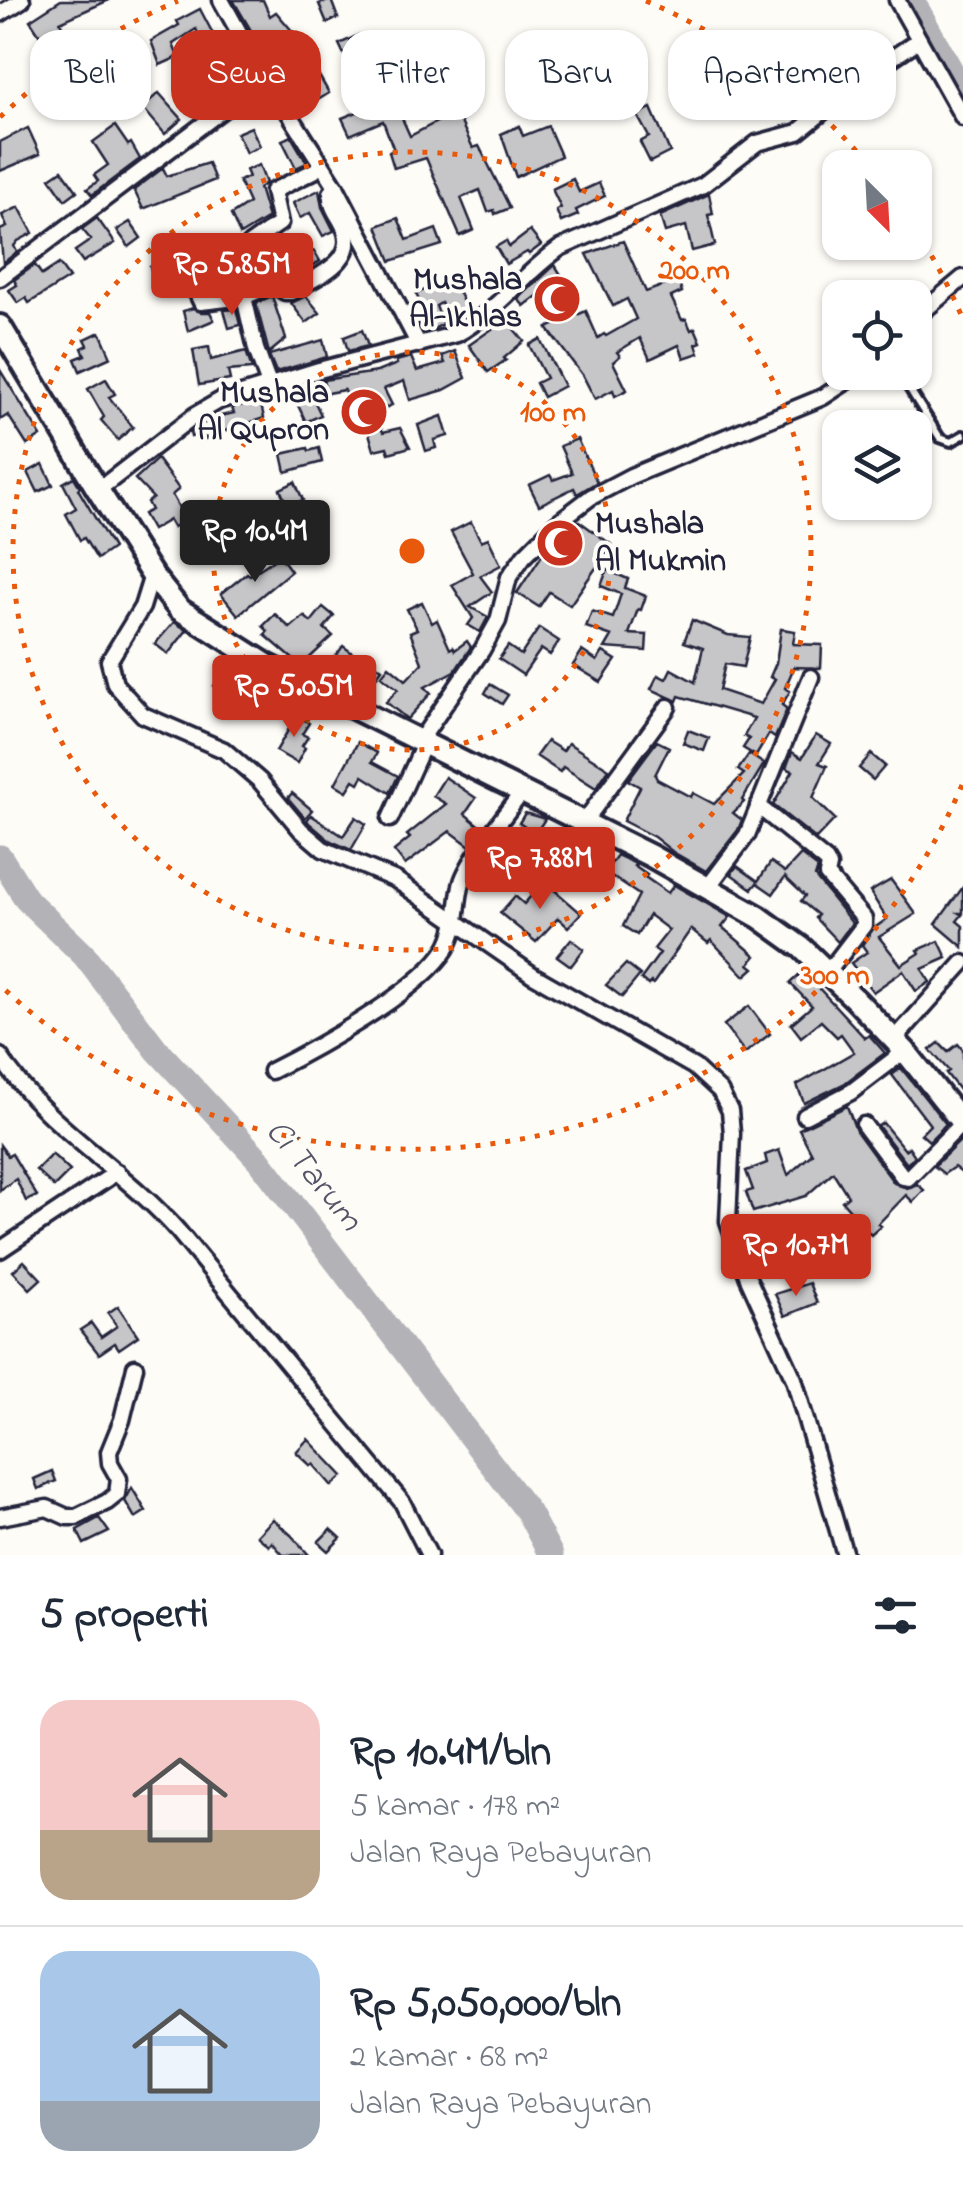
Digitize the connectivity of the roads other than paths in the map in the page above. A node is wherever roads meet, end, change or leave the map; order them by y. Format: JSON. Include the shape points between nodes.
{"nodes":[{"id":1,"x":22,"y":0,"type":"edge"},
{"id":2,"x":221,"y":0,"type":"edge"},
{"id":3,"x":897,"y":0,"type":"edge"},
{"id":4,"x":0,"y":14,"type":"edge"},
{"id":5,"x":239,"y":30,"type":"edge"},
{"id":6,"x":920,"y":40,"type":"junction"},
{"id":7,"x":963,"y":118,"type":"edge"},
{"id":8,"x":209,"y":120,"type":"edge"},
{"id":9,"x":293,"y":120,"type":"edge"},
{"id":10,"x":314,"y":171,"type":"dead end"},
{"id":11,"x":336,"y":187,"type":"junction"},
{"id":12,"x":187,"y":258,"type":"dead end"},
{"id":13,"x":0,"y":278,"type":"edge"},
{"id":14,"x":963,"y":278,"type":"edge"},
{"id":15,"x":273,"y":284,"type":"junction"},
{"id":16,"x":244,"y":297,"type":"junction"},
{"id":17,"x":932,"y":304,"type":"edge"},
{"id":18,"x":0,"y":326,"type":"edge"},
{"id":19,"x":420,"y":345,"type":"junction"},
{"id":20,"x":269,"y":385,"type":"junction"},
{"id":21,"x":834,"y":390,"type":"edge"},
{"id":22,"x":910,"y":390,"type":"edge"},
{"id":23,"x":963,"y":436,"type":"edge"},
{"id":24,"x":98,"y":490,"type":"junction"},
{"id":25,"x":152,"y":576,"type":"junction"},
{"id":26,"x":810,"y":677,"type":"dead end"},
{"id":27,"x":668,"y":706,"type":"dead end"},
{"id":28,"x":421,"y":743,"type":"junction"},
{"id":29,"x":522,"y":792,"type":"junction"},
{"id":30,"x":758,"y":806,"type":"junction"},
{"id":31,"x":390,"y":819,"type":"dead end"},
{"id":32,"x":584,"y":822,"type":"junction"},
{"id":33,"x":708,"y":887,"type":"junction"},
{"id":34,"x":453,"y":917,"type":"junction"},
{"id":35,"x":963,"y":963,"type":"edge"},
{"id":36,"x":828,"y":972,"type":"junction"},
{"id":37,"x":900,"y":1046,"type":"junction"},
{"id":38,"x":0,"y":1056,"type":"edge"},
{"id":39,"x":271,"y":1071,"type":"dead end"},
{"id":40,"x":805,"y":1116,"type":"dead end"},
{"id":41,"x":963,"y":1123,"type":"edge"},
{"id":42,"x":864,"y":1125,"type":"dead end"},
{"id":43,"x":117,"y":1172,"type":"junction"},
{"id":44,"x":0,"y":1250,"type":"edge"},
{"id":45,"x":134,"y":1367,"type":"dead end"},
{"id":46,"x":0,"y":1517,"type":"edge"},
{"id":47,"x":429,"y":1555,"type":"edge"},
{"id":48,"x":846,"y":1555,"type":"edge"}],
"edges":[{"from":1,"to":4,"type":"street"},
{"from":2,"to":5,"type":"street"},
{"from":3,"to":6,"type":"street"},
{"from":6,"to":7,"type":"street"},
{"from":6,"to":19,"type":"street","via":[[798,132],[757,144],[703,185],[560,248],[467,328]]},
{"from":8,"to":13,"type":"street"},
{"from":9,"to":11,"type":"street"},
{"from":10,"to":15,"type":"street","via":[[273,191],[280,223],[250,244]]},
{"from":11,"to":15,"type":"street","via":[[331,204],[349,244],[342,260],[290,292]]},
{"from":11,"to":19,"type":"street"},
{"from":12,"to":16,"type":"street","via":[[200,302]]},
{"from":14,"to":17,"type":"street"},
{"from":15,"to":16,"type":"street"},
{"from":16,"to":20,"type":"street"},
{"from":18,"to":24,"type":"main road"},
{"from":19,"to":20,"type":"street"},
{"from":20,"to":24,"type":"street","via":[[206,408]]},
{"from":21,"to":28,"type":"street","via":[[630,476],[558,522],[509,577],[498,621]]},
{"from":22,"to":23,"type":"lane","via":[[940,438],[952,442]]},
{"from":24,"to":25,"type":"main road"},
{"from":25,"to":28,"type":"main road","via":[[179,608],[266,665]]},
{"from":25,"to":34,"type":"street","via":[[142,607],[109,661],[126,698],[143,715],[224,750],[323,849],[381,872]]},
{"from":26,"to":30,"type":"street"},
{"from":27,"to":32,"type":"street"},
{"from":28,"to":29,"type":"main road"},
{"from":28,"to":31,"type":"street"},
{"from":29,"to":32,"type":"main road"},
{"from":29,"to":34,"type":"street","via":[[463,878]]},
{"from":30,"to":33,"type":"street","via":[[746,836]]},
{"from":30,"to":36,"type":"street","via":[[826,861],[826,875],[864,919]]},
{"from":32,"to":33,"type":"main road"},
{"from":33,"to":36,"type":"main road","via":[[782,932]]},
{"from":34,"to":39,"type":"street","via":[[442,956],[424,973]]},
{"from":34,"to":48,"type":"street","via":[[533,974],[694,1067],[720,1090],[732,1133],[728,1220],[794,1379]]},
{"from":35,"to":37,"type":"street"},
{"from":36,"to":37,"type":"main road"},
{"from":37,"to":40,"type":"street","via":[[851,1092]]},
{"from":37,"to":41,"type":"main road"},
{"from":38,"to":43,"type":"street","via":[[31,1098]]},
{"from":41,"to":42,"type":"street","via":[[908,1178]]},
{"from":43,"to":44,"type":"street"},
{"from":43,"to":47,"type":"street","via":[[158,1208],[361,1450],[402,1502]]},
{"from":45,"to":46,"type":"street","via":[[109,1452],[120,1487],[116,1494],[76,1517],[47,1508]]}]}
